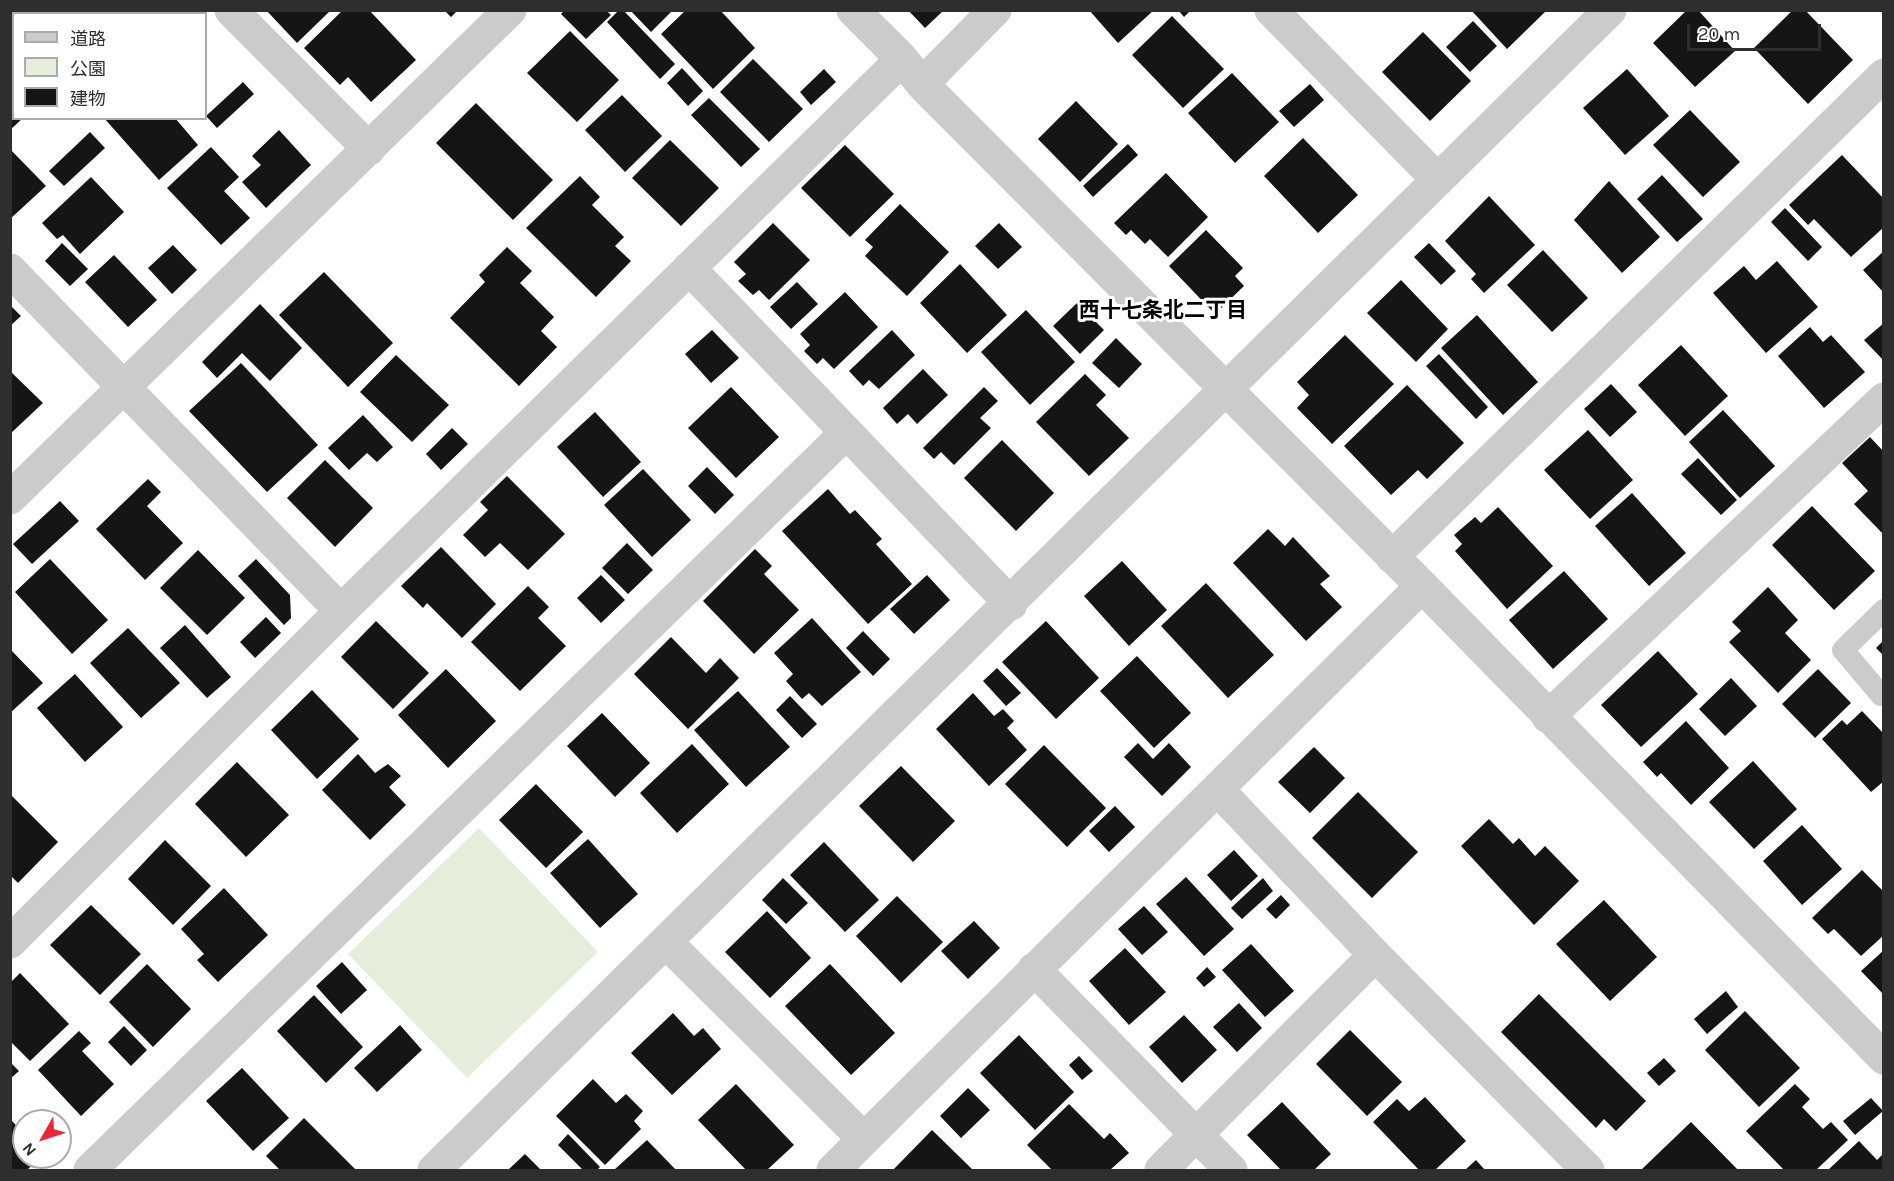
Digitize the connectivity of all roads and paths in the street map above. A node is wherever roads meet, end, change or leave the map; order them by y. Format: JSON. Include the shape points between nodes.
{"nodes":[{"id":1,"x":231,"y":10,"type":"edge"},
{"id":2,"x":510,"y":10,"type":"edge"},
{"id":3,"x":853,"y":10,"type":"edge"},
{"id":4,"x":995,"y":10,"type":"edge"},
{"id":5,"x":1610,"y":10,"type":"edge"},
{"id":6,"x":1280,"y":14,"type":"edge"},
{"id":7,"x":912,"y":72,"type":"junction"},
{"id":8,"x":1884,"y":75,"type":"edge"},
{"id":9,"x":369,"y":149,"type":"junction"},
{"id":10,"x":1438,"y":180,"type":"junction"},
{"id":11,"x":689,"y":268,"type":"junction"},
{"id":12,"x":10,"y":270,"type":"edge"},
{"id":13,"x":126,"y":388,"type":"junction"},
{"id":14,"x":1224,"y":388,"type":"junction"},
{"id":15,"x":1882,"y":404,"type":"edge"},
{"id":16,"x":846,"y":433,"type":"junction"},
{"id":17,"x":10,"y":498,"type":"edge"},
{"id":18,"x":1392,"y":557,"type":"junction"},
{"id":19,"x":1422,"y":586,"type":"junction"},
{"id":20,"x":1011,"y":604,"type":"junction"},
{"id":21,"x":1884,"y":610,"type":"edge"},
{"id":22,"x":341,"y":611,"type":"junction"},
{"id":23,"x":1881,"y":695,"type":"dead end"},
{"id":24,"x":1548,"y":717,"type":"junction"},
{"id":25,"x":1218,"y":790,"type":"junction"},
{"id":26,"x":10,"y":942,"type":"edge"},
{"id":27,"x":666,"y":942,"type":"junction"},
{"id":28,"x":1376,"y":955,"type":"junction"},
{"id":29,"x":1034,"y":969,"type":"junction"},
{"id":30,"x":1884,"y":1059,"type":"edge"},
{"id":31,"x":1196,"y":1136,"type":"junction"},
{"id":32,"x":864,"y":1139,"type":"junction"},
{"id":33,"x":90,"y":1170,"type":"edge"},
{"id":34,"x":434,"y":1170,"type":"edge"},
{"id":35,"x":833,"y":1170,"type":"edge"},
{"id":36,"x":1161,"y":1170,"type":"edge"},
{"id":37,"x":1231,"y":1170,"type":"edge"},
{"id":38,"x":1588,"y":1170,"type":"edge"}],
"edges":[{"from":1,"to":9,"type":"street"},
{"from":2,"to":9,"type":"street"},
{"from":3,"to":7,"type":"street"},
{"from":4,"to":7,"type":"street"},
{"from":5,"to":10,"type":"street"},
{"from":6,"to":10,"type":"street"},
{"from":7,"to":11,"type":"street"},
{"from":7,"to":14,"type":"street"},
{"from":8,"to":18,"type":"street"},
{"from":9,"to":13,"type":"street"},
{"from":10,"to":14,"type":"street"},
{"from":11,"to":16,"type":"street"},
{"from":11,"to":22,"type":"street"},
{"from":12,"to":13,"type":"street"},
{"from":13,"to":17,"type":"street"},
{"from":13,"to":22,"type":"street"},
{"from":14,"to":18,"type":"street"},
{"from":14,"to":20,"type":"street"},
{"from":15,"to":24,"type":"street"},
{"from":16,"to":20,"type":"street"},
{"from":16,"to":33,"type":"street"},
{"from":18,"to":19,"type":"street"},
{"from":19,"to":24,"type":"street"},
{"from":19,"to":25,"type":"street"},
{"from":20,"to":27,"type":"street"},
{"from":21,"to":23,"type":"lane","via":[[1843,650]]},
{"from":22,"to":26,"type":"street"},
{"from":24,"to":30,"type":"street"},
{"from":25,"to":28,"type":"street"},
{"from":25,"to":29,"type":"street"},
{"from":27,"to":32,"type":"street"},
{"from":27,"to":34,"type":"street"},
{"from":28,"to":31,"type":"street"},
{"from":28,"to":38,"type":"street"},
{"from":29,"to":31,"type":"street"},
{"from":29,"to":32,"type":"street"},
{"from":31,"to":36,"type":"street"},
{"from":31,"to":37,"type":"street"},
{"from":32,"to":35,"type":"street"}]}
